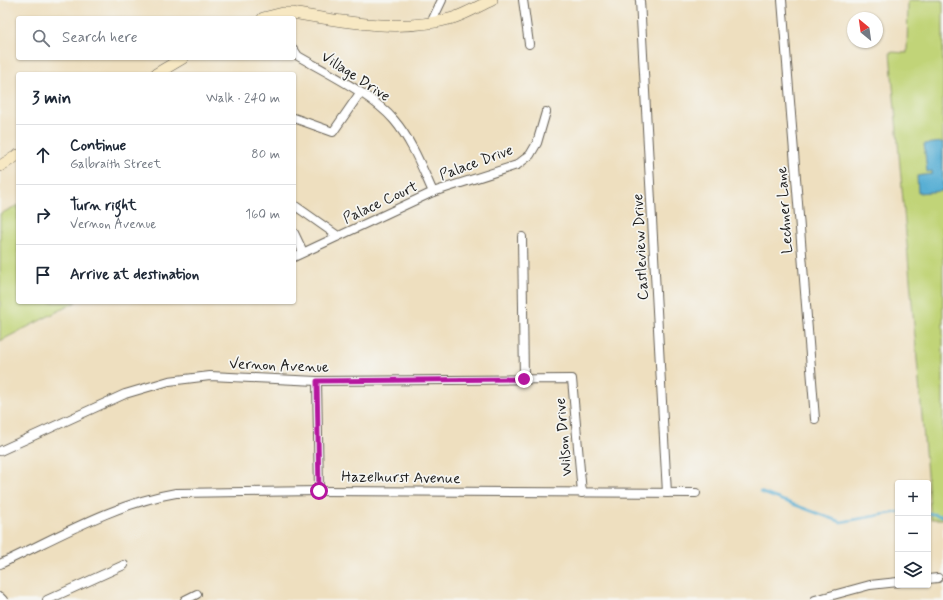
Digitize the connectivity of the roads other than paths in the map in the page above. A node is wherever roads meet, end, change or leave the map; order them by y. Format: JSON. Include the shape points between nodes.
{"nodes":[{"id":1,"x":442,"y":0,"type":"edge"},
{"id":2,"x":492,"y":0,"type":"edge"},
{"id":3,"x":523,"y":0,"type":"edge"},
{"id":4,"x":640,"y":0,"type":"edge"},
{"id":5,"x":782,"y":0,"type":"edge"},
{"id":6,"x":296,"y":17,"type":"edge"},
{"id":7,"x":431,"y":23,"type":"junction"},
{"id":8,"x":529,"y":44,"type":"dead end"},
{"id":9,"x":296,"y":53,"type":"edge"},
{"id":10,"x":180,"y":60,"type":"edge"},
{"id":11,"x":160,"y":72,"type":"edge"},
{"id":12,"x":360,"y":93,"type":"junction"},
{"id":13,"x":546,"y":112,"type":"dead end"},
{"id":14,"x":296,"y":119,"type":"edge"},
{"id":15,"x":16,"y":156,"type":"edge"},
{"id":16,"x":0,"y":166,"type":"edge"},
{"id":17,"x":434,"y":192,"type":"junction"},
{"id":18,"x":296,"y":206,"type":"edge"},
{"id":19,"x":338,"y":236,"type":"junction"},
{"id":20,"x":296,"y":237,"type":"edge"},
{"id":21,"x":522,"y":237,"type":"dead end"},
{"id":22,"x":303,"y":252,"type":"junction"},
{"id":23,"x":296,"y":256,"type":"edge"},
{"id":24,"x":524,"y":379,"type":"junction"},
{"id":25,"x":572,"y":379,"type":"joint"},
{"id":26,"x":317,"y":381,"type":"junction"},
{"id":27,"x":815,"y":418,"type":"dead end"},
{"id":28,"x":0,"y":452,"type":"edge"},
{"id":29,"x":319,"y":491,"type":"junction"},
{"id":30,"x":582,"y":493,"type":"junction"},
{"id":31,"x":667,"y":493,"type":"junction"},
{"id":32,"x":696,"y":493,"type":"dead end"},
{"id":33,"x":0,"y":564,"type":"edge"},
{"id":34,"x":124,"y":565,"type":"dead end"},
{"id":35,"x":938,"y":578,"type":"dead end"},
{"id":36,"x":931,"y":579,"type":"edge"},
{"id":37,"x":895,"y":582,"type":"edge"},
{"id":38,"x":197,"y":594,"type":"dead end"},
{"id":39,"x":0,"y":597,"type":"edge"},
{"id":40,"x":2,"y":600,"type":"edge"},
{"id":41,"x":47,"y":600,"type":"edge"},
{"id":42,"x":185,"y":600,"type":"edge"},
{"id":43,"x":815,"y":600,"type":"edge"}],
"edges":[{"from":1,"to":7,"type":"street"},
{"from":2,"to":7,"type":"street","via":[[455,18]]},
{"from":3,"to":8,"type":"street"},
{"from":4,"to":31,"type":"street","name":"Castleview Drive"},
{"from":5,"to":27,"type":"street","name":"Lechner Lane"},
{"from":6,"to":7,"type":"street","via":[[386,25]]},
{"from":9,"to":12,"type":"street","name":"Village Drive"},
{"from":10,"to":11,"type":"street"},
{"from":12,"to":14,"type":"street","via":[[333,132]]},
{"from":12,"to":17,"type":"street","name":"Village Drive","via":[[394,120],[415,153]]},
{"from":13,"to":17,"type":"street","name":"Palace Drive","via":[[537,143],[530,155],[517,165]]},
{"from":15,"to":16,"type":"street"},
{"from":17,"to":19,"type":"street","name":"Palace Court"},
{"from":18,"to":19,"type":"street","name":"Palace Court"},
{"from":19,"to":22,"type":"street","name":"Palace Court"},
{"from":20,"to":22,"type":"street"},
{"from":21,"to":24,"type":"street"},
{"from":22,"to":23,"type":"street","name":"Palace Court"},
{"from":24,"to":25,"type":"street","name":"Vernon Avenue"},
{"from":24,"to":26,"type":"street","name":"Vernon Avenue"},
{"from":25,"to":30,"type":"street","name":"Wilson Drive"},
{"from":26,"to":28,"type":"street","name":"Vernon Avenue","via":[[210,376],[169,381],[125,394]]},
{"from":26,"to":29,"type":"street"},
{"from":29,"to":30,"type":"street","name":"Hazelhurst Avenue"},
{"from":29,"to":33,"type":"street","name":"Hazelhurst Avenue","via":[[176,493],[152,497],[122,507]]},
{"from":30,"to":31,"type":"street","name":"Hazelhurst Avenue"},
{"from":31,"to":32,"type":"street","name":"Hazelhurst Avenue"},
{"from":34,"to":41,"type":"street"},
{"from":35,"to":36,"type":"street"},
{"from":37,"to":43,"type":"street","via":[[870,585]]},
{"from":38,"to":42,"type":"street"},
{"from":39,"to":40,"type":"street"}]}
